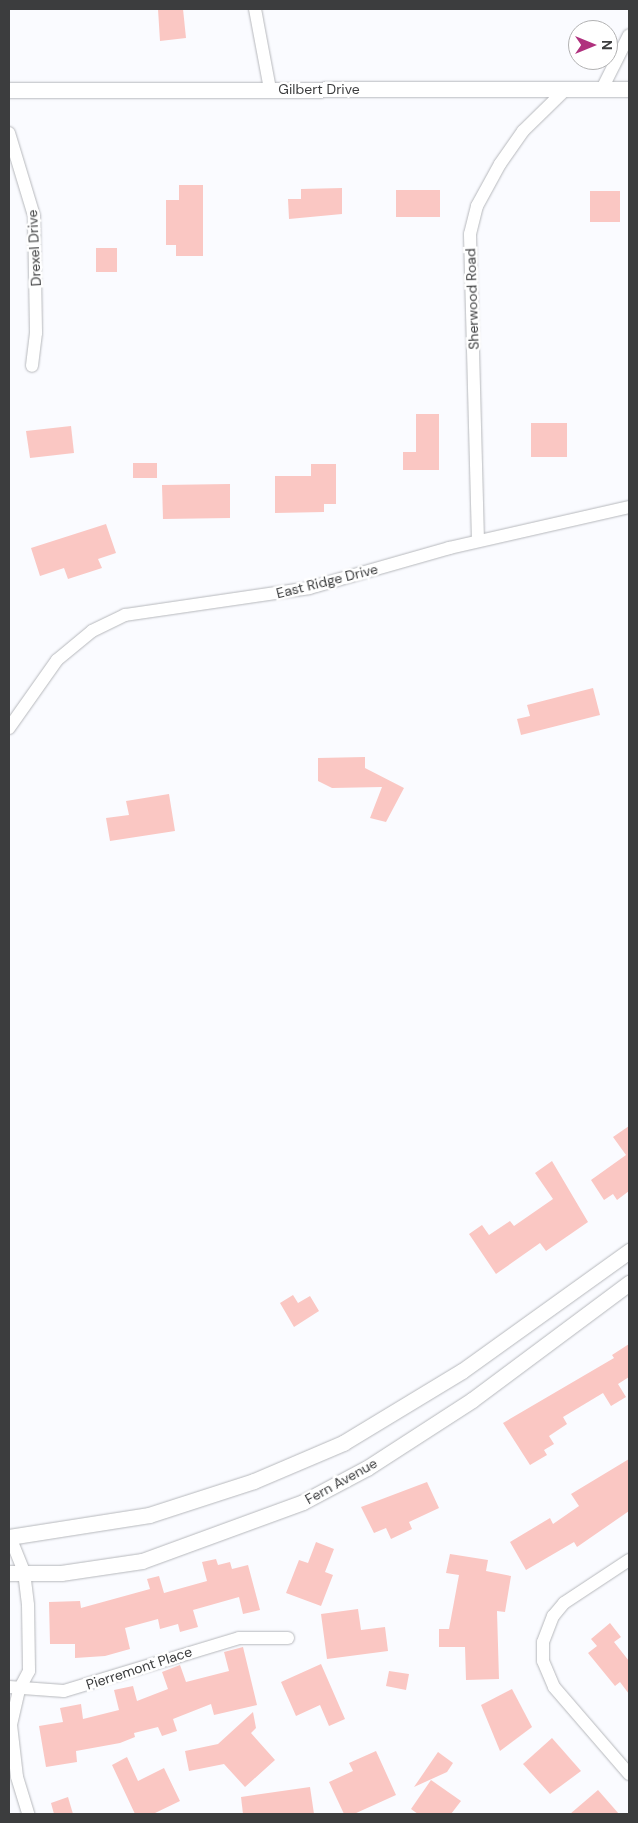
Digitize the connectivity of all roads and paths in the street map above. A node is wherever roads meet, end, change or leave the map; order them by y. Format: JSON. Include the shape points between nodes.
{"nodes":[{"id":1,"x":255,"y":9,"type":"edge"},
{"id":2,"x":629,"y":35,"type":"edge"},
{"id":3,"x":270,"y":89,"type":"junction"},
{"id":4,"x":566,"y":89,"type":"junction"},
{"id":5,"x":602,"y":89,"type":"junction"},
{"id":6,"x":629,"y":89,"type":"edge"},
{"id":7,"x":9,"y":90,"type":"edge"},
{"id":8,"x":9,"y":133,"type":"edge"},
{"id":9,"x":32,"y":366,"type":"dead end"},
{"id":10,"x":629,"y":507,"type":"edge"},
{"id":11,"x":478,"y":541,"type":"junction"},
{"id":12,"x":9,"y":728,"type":"edge"},
{"id":13,"x":629,"y":1251,"type":"edge"},
{"id":14,"x":629,"y":1283,"type":"edge"},
{"id":15,"x":9,"y":1538,"type":"edge"},
{"id":16,"x":629,"y":1560,"type":"edge"},
{"id":17,"x":16,"y":1572,"type":"edge"},
{"id":18,"x":288,"y":1638,"type":"dead end"},
{"id":19,"x":12,"y":1689,"type":"edge"},
{"id":20,"x":629,"y":1774,"type":"edge"},
{"id":21,"x":28,"y":1814,"type":"edge"}],
"edges":[{"from":1,"to":3,"type":"street"},
{"from":2,"to":5,"type":"street"},
{"from":3,"to":4,"type":"street","name":"Gilbert Drive"},
{"from":3,"to":7,"type":"street","name":"Gilbert Drive"},
{"from":4,"to":5,"type":"street","name":"Gilbert Drive"},
{"from":4,"to":11,"type":"street","name":"Sherwood Road","via":[[524,131],[500,164],[480,199],[470,234]]},
{"from":5,"to":6,"type":"street","name":"Gilbert Drive"},
{"from":8,"to":9,"type":"street","name":"Drexel Drive","via":[[34,216],[36,333]]},
{"from":10,"to":11,"type":"street","name":"East Ridge Drive"},
{"from":11,"to":12,"type":"street","name":"East Ridge Drive","via":[[309,588],[125,615],[92,631],[57,660]]},
{"from":13,"to":15,"type":"street","via":[[462,1372],[343,1443],[254,1481],[149,1515]]},
{"from":14,"to":17,"type":"street","name":"Fern Avenue","via":[[472,1400],[367,1468],[303,1502],[142,1561],[62,1573]]},
{"from":15,"to":17,"type":"street"},
{"from":16,"to":20,"type":"street","via":[[564,1603],[546,1633],[543,1661],[549,1679]]},
{"from":17,"to":19,"type":"street","via":[[28,1672]]},
{"from":18,"to":19,"type":"street","name":"Pierremont Place","via":[[239,1638],[64,1691]]},
{"from":19,"to":21,"type":"street","via":[[11,1725],[17,1777]]}]}
